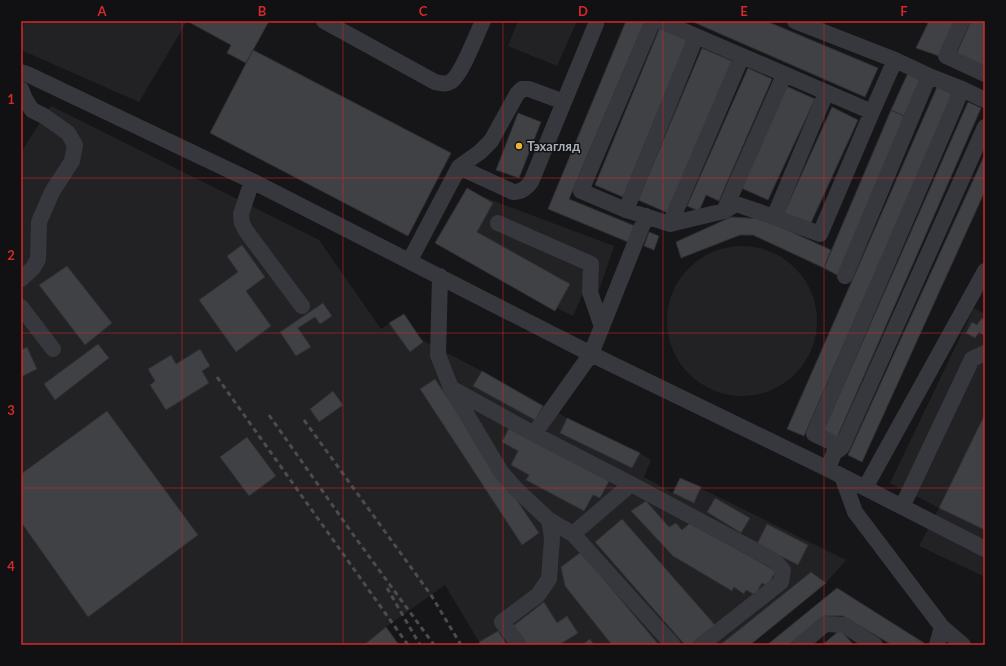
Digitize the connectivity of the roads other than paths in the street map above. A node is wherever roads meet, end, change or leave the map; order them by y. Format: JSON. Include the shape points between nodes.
{"nodes":[{"id":1,"x":324,"y":21,"type":"edge"},
{"id":2,"x":483,"y":21,"type":"edge"},
{"id":3,"x":653,"y":21,"type":"edge"},
{"id":4,"x":661,"y":21,"type":"edge"},
{"id":5,"x":795,"y":21,"type":"edge"},
{"id":6,"x":962,"y":21,"type":"edge"},
{"id":7,"x":596,"y":24,"type":"dead end"},
{"id":8,"x":696,"y":37,"type":"junction"},
{"id":9,"x":742,"y":56,"type":"junction"},
{"id":10,"x":895,"y":60,"type":"junction"},
{"id":11,"x":24,"y":73,"type":"edge"},
{"id":12,"x":985,"y":74,"type":"edge"},
{"id":13,"x":784,"y":75,"type":"junction"},
{"id":14,"x":929,"y":76,"type":"junction"},
{"id":15,"x":21,"y":89,"type":"edge"},
{"id":16,"x":962,"y":89,"type":"junction"},
{"id":17,"x":826,"y":93,"type":"junction"},
{"id":18,"x":985,"y":100,"type":"edge"},
{"id":19,"x":564,"y":102,"type":"junction"},
{"id":20,"x":872,"y":112,"type":"junction"},
{"id":21,"x":985,"y":127,"type":"edge"},
{"id":22,"x":459,"y":168,"type":"junction"},
{"id":23,"x":252,"y":181,"type":"junction"},
{"id":24,"x":626,"y":210,"type":"junction"},
{"id":25,"x":724,"y":211,"type":"junction"},
{"id":26,"x":646,"y":216,"type":"junction"},
{"id":27,"x":774,"y":217,"type":"junction"},
{"id":28,"x":498,"y":223,"type":"dead end"},
{"id":29,"x":670,"y":224,"type":"junction"},
{"id":30,"x":410,"y":260,"type":"junction"},
{"id":31,"x":985,"y":271,"type":"edge"},
{"id":32,"x":440,"y":276,"type":"junction"},
{"id":33,"x":845,"y":276,"type":"dead end"},
{"id":34,"x":21,"y":279,"type":"edge"},
{"id":35,"x":302,"y":306,"type":"dead end"},
{"id":36,"x":21,"y":308,"type":"edge"},
{"id":37,"x":602,"y":327,"type":"junction"},
{"id":38,"x":52,"y":349,"type":"dead end"},
{"id":39,"x":985,"y":353,"type":"edge"},
{"id":40,"x":591,"y":354,"type":"junction"},
{"id":41,"x":451,"y":388,"type":"junction"},
{"id":42,"x":534,"y":434,"type":"junction"},
{"id":43,"x":842,"y":447,"type":"junction"},
{"id":44,"x":835,"y":473,"type":"junction"},
{"id":45,"x":631,"y":484,"type":"junction"},
{"id":46,"x":865,"y":488,"type":"junction"},
{"id":47,"x":902,"y":507,"type":"junction"},
{"id":48,"x":548,"y":520,"type":"junction"},
{"id":49,"x":573,"y":534,"type":"junction"},
{"id":50,"x":985,"y":548,"type":"edge"},
{"id":51,"x":942,"y":627,"type":"junction"},
{"id":52,"x":519,"y":645,"type":"edge"},
{"id":53,"x":673,"y":645,"type":"edge"},
{"id":54,"x":701,"y":645,"type":"edge"},
{"id":55,"x":800,"y":645,"type":"edge"},
{"id":56,"x":875,"y":645,"type":"edge"},
{"id":57,"x":936,"y":645,"type":"edge"},
{"id":58,"x":963,"y":645,"type":"edge"}],
"edges":[{"from":1,"to":2,"type":"lane","via":[[435,82],[444,84],[452,82],[458,74]]},
{"from":3,"to":24,"type":"lane","via":[[581,191]]},
{"from":4,"to":8,"type":"lane"},
{"from":5,"to":10,"type":"lane"},
{"from":6,"to":12,"type":"lane","via":[[946,56]]},
{"from":7,"to":19,"type":"lane"},
{"from":8,"to":9,"type":"lane"},
{"from":8,"to":24,"type":"lane"},
{"from":9,"to":13,"type":"lane"},
{"from":9,"to":29,"type":"lane"},
{"from":10,"to":14,"type":"lane"},
{"from":10,"to":20,"type":"lane"},
{"from":11,"to":15,"type":"lane"},
{"from":11,"to":23,"type":"lane"},
{"from":13,"to":17,"type":"lane"},
{"from":13,"to":25,"type":"lane"},
{"from":14,"to":16,"type":"lane"},
{"from":14,"to":33,"type":"lane"},
{"from":15,"to":34,"type":"lane","via":[[32,110],[68,133],[75,145],[72,160],[52,192],[39,222],[38,259],[33,268]]},
{"from":16,"to":18,"type":"lane"},
{"from":16,"to":43,"type":"lane","via":[[814,434]]},
{"from":17,"to":20,"type":"lane"},
{"from":17,"to":27,"type":"lane"},
{"from":19,"to":22,"type":"lane","via":[[529,89],[522,89],[491,141]]},
{"from":19,"to":22,"type":"lane","via":[[531,182],[526,188],[513,192]]},
{"from":20,"to":27,"type":"lane","via":[[820,234]]},
{"from":21,"to":43,"type":"lane"},
{"from":22,"to":30,"type":"lane"},
{"from":23,"to":30,"type":"lane"},
{"from":23,"to":35,"type":"lane","via":[[241,214],[242,223]]},
{"from":24,"to":26,"type":"lane"},
{"from":25,"to":27,"type":"lane","via":[[736,204]]},
{"from":25,"to":29,"type":"lane"},
{"from":26,"to":29,"type":"lane"},
{"from":26,"to":37,"type":"lane"},
{"from":28,"to":37,"type":"lane","via":[[590,264],[590,292]]},
{"from":30,"to":32,"type":"lane"},
{"from":31,"to":46,"type":"lane"},
{"from":32,"to":40,"type":"lane"},
{"from":32,"to":41,"type":"lane","via":[[438,354]]},
{"from":36,"to":38,"type":"lane"},
{"from":37,"to":40,"type":"lane"},
{"from":39,"to":47,"type":"lane","via":[[972,360]]},
{"from":40,"to":42,"type":"lane"},
{"from":40,"to":44,"type":"lane"},
{"from":41,"to":42,"type":"lane"},
{"from":41,"to":48,"type":"lane","via":[[501,472]]},
{"from":42,"to":45,"type":"lane"},
{"from":43,"to":44,"type":"lane","via":[[834,454]]},
{"from":44,"to":46,"type":"lane"},
{"from":44,"to":51,"type":"lane","via":[[855,512]]},
{"from":45,"to":49,"type":"lane"},
{"from":45,"to":54,"type":"lane","via":[[775,561],[783,570],[781,582]]},
{"from":46,"to":47,"type":"lane"},
{"from":47,"to":50,"type":"lane"},
{"from":48,"to":49,"type":"lane"},
{"from":48,"to":52,"type":"lane","via":[[552,538],[549,579],[538,595],[502,622]]},
{"from":49,"to":53,"type":"lane"},
{"from":51,"to":57,"type":"lane"},
{"from":51,"to":58,"type":"lane"},
{"from":55,"to":56,"type":"lane","via":[[825,624],[844,625]]}]}
